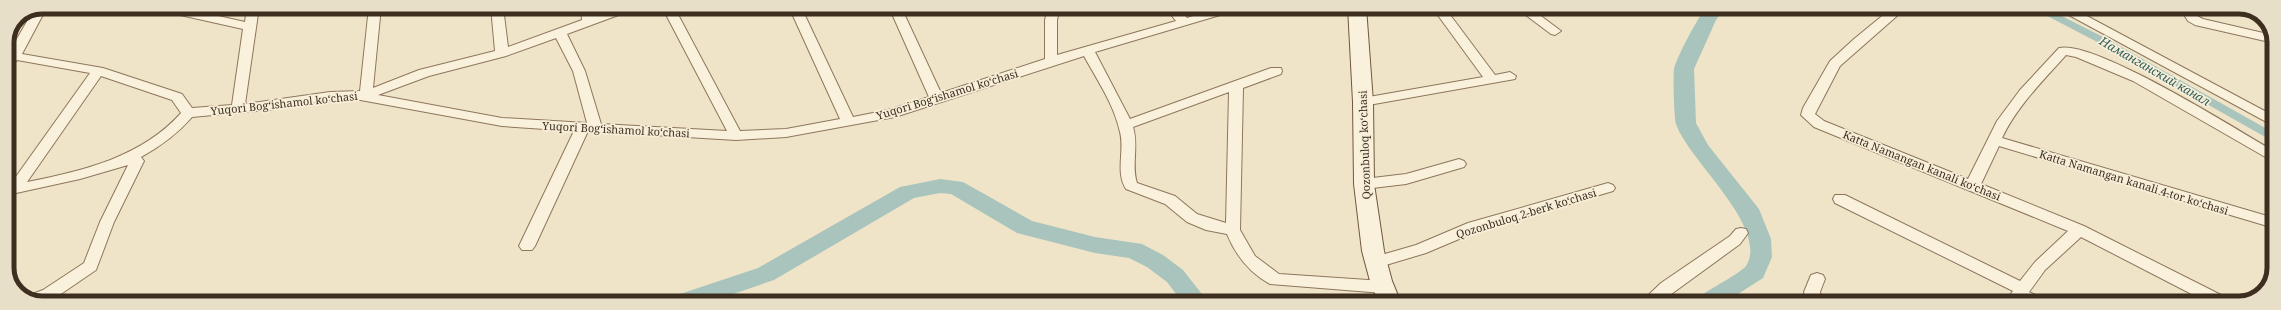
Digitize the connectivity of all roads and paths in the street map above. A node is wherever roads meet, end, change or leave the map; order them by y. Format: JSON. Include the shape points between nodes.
{"nodes":[{"id":1,"x":192,"y":14,"type":"edge"},
{"id":2,"x":252,"y":14,"type":"edge"},
{"id":3,"x":374,"y":14,"type":"edge"},
{"id":4,"x":498,"y":14,"type":"edge"},
{"id":5,"x":587,"y":14,"type":"edge"},
{"id":6,"x":609,"y":14,"type":"edge"},
{"id":7,"x":672,"y":14,"type":"edge"},
{"id":8,"x":797,"y":14,"type":"edge"},
{"id":9,"x":898,"y":14,"type":"edge"},
{"id":10,"x":1052,"y":14,"type":"edge"},
{"id":11,"x":1176,"y":14,"type":"edge"},
{"id":12,"x":1212,"y":14,"type":"edge"},
{"id":13,"x":1358,"y":14,"type":"edge"},
{"id":14,"x":1443,"y":14,"type":"edge"},
{"id":15,"x":1531,"y":14,"type":"edge"},
{"id":16,"x":1893,"y":14,"type":"edge"},
{"id":17,"x":2073,"y":14,"type":"edge"},
{"id":18,"x":2189,"y":14,"type":"edge"},
{"id":19,"x":36,"y":15,"type":"edge"},
{"id":20,"x":588,"y":22,"type":"junction"},
{"id":21,"x":1184,"y":24,"type":"junction"},
{"id":22,"x":249,"y":27,"type":"junction"},
{"id":23,"x":1556,"y":31,"type":"dead end"},
{"id":24,"x":560,"y":33,"type":"junction"},
{"id":25,"x":2266,"y":37,"type":"edge"},
{"id":26,"x":1087,"y":50,"type":"junction"},
{"id":27,"x":14,"y":53,"type":"edge"},
{"id":28,"x":502,"y":53,"type":"junction"},
{"id":29,"x":14,"y":60,"type":"edge"},
{"id":30,"x":1051,"y":61,"type":"junction"},
{"id":31,"x":98,"y":71,"type":"junction"},
{"id":32,"x":1276,"y":71,"type":"dead end"},
{"id":33,"x":1510,"y":76,"type":"dead end"},
{"id":34,"x":1492,"y":80,"type":"junction"},
{"id":35,"x":1236,"y":87,"type":"junction"},
{"id":36,"x":366,"y":95,"type":"junction"},
{"id":37,"x":937,"y":99,"type":"junction"},
{"id":38,"x":1364,"y":102,"type":"junction"},
{"id":39,"x":238,"y":109,"type":"junction"},
{"id":40,"x":188,"y":113,"type":"junction"},
{"id":41,"x":2267,"y":118,"type":"edge"},
{"id":42,"x":848,"y":121,"type":"junction"},
{"id":43,"x":1126,"y":124,"type":"junction"},
{"id":44,"x":589,"y":127,"type":"junction"},
{"id":45,"x":736,"y":136,"type":"junction"},
{"id":46,"x":1994,"y":140,"type":"junction"},
{"id":47,"x":2267,"y":153,"type":"edge"},
{"id":48,"x":124,"y":160,"type":"junction"},
{"id":49,"x":1458,"y":164,"type":"dead end"},
{"id":50,"x":1364,"y":184,"type":"junction"},
{"id":51,"x":1973,"y":185,"type":"junction"},
{"id":52,"x":14,"y":186,"type":"edge"},
{"id":53,"x":1608,"y":188,"type":"dead end"},
{"id":54,"x":14,"y":189,"type":"edge"},
{"id":55,"x":1840,"y":199,"type":"dead end"},
{"id":56,"x":2267,"y":221,"type":"edge"},
{"id":57,"x":1233,"y":230,"type":"junction"},
{"id":58,"x":2079,"y":230,"type":"junction"},
{"id":59,"x":1741,"y":233,"type":"dead end"},
{"id":60,"x":528,"y":246,"type":"dead end"},
{"id":61,"x":1376,"y":262,"type":"junction"},
{"id":62,"x":1817,"y":279,"type":"dead end"},
{"id":63,"x":1387,"y":295,"type":"edge"},
{"id":64,"x":2018,"y":295,"type":"edge"},
{"id":65,"x":44,"y":296,"type":"edge"},
{"id":66,"x":1657,"y":296,"type":"edge"},
{"id":67,"x":1813,"y":296,"type":"edge"},
{"id":68,"x":2209,"y":296,"type":"edge"}],
"edges":[{"from":1,"to":22,"type":"street"},
{"from":2,"to":22,"type":"street"},
{"from":3,"to":36,"type":"street"},
{"from":4,"to":28,"type":"street"},
{"from":5,"to":20,"type":"street"},
{"from":6,"to":20,"type":"street"},
{"from":7,"to":45,"type":"street"},
{"from":8,"to":42,"type":"street"},
{"from":9,"to":37,"type":"street"},
{"from":10,"to":30,"type":"street"},
{"from":11,"to":21,"type":"street"},
{"from":12,"to":21,"type":"street","name":"Yuqori Bogʻishamol koʻchasi"},
{"from":13,"to":38,"type":"main road","name":"Qozonbuloq koʻchasi"},
{"from":14,"to":34,"type":"street"},
{"from":15,"to":23,"type":"street"},
{"from":16,"to":51,"type":"street","name":"Katta Namangan kanali koʻchasi","via":[[1835,64],[1808,115],[1819,124]]},
{"from":17,"to":41,"type":"street"},
{"from":18,"to":25,"type":"street","via":[[2199,22]]},
{"from":19,"to":27,"type":"street"},
{"from":20,"to":24,"type":"street"},
{"from":21,"to":26,"type":"street","name":"Yuqori Bogʻishamol koʻchasi"},
{"from":22,"to":39,"type":"street"},
{"from":24,"to":28,"type":"street"},
{"from":24,"to":44,"type":"street","via":[[579,71]]},
{"from":26,"to":30,"type":"street","name":"Yuqori Bogʻishamol koʻchasi"},
{"from":26,"to":43,"type":"street"},
{"from":28,"to":36,"type":"street","via":[[424,73]]},
{"from":29,"to":31,"type":"street"},
{"from":30,"to":37,"type":"street","name":"Yuqori Bogʻishamol koʻchasi"},
{"from":31,"to":40,"type":"street","via":[[177,97]]},
{"from":31,"to":52,"type":"street"},
{"from":32,"to":35,"type":"street"},
{"from":33,"to":34,"type":"street"},
{"from":34,"to":38,"type":"street"},
{"from":35,"to":43,"type":"street"},
{"from":35,"to":57,"type":"street"},
{"from":36,"to":39,"type":"street","name":"Yuqori Bogʻishamol koʻchasi","via":[[346,94]]},
{"from":36,"to":44,"type":"street","name":"Yuqori Bogʻishamol koʻchasi","via":[[379,100],[466,117],[502,122]]},
{"from":37,"to":42,"type":"street","name":"Yuqori Bogʻishamol koʻchasi","via":[[890,114]]},
{"from":38,"to":50,"type":"main road","name":"Qozonbuloq koʻchasi"},
{"from":39,"to":40,"type":"street","name":"Yuqori Bogʻishamol koʻchasi"},
{"from":40,"to":48,"type":"street","via":[[170,133]]},
{"from":42,"to":45,"type":"street","name":"Yuqori Bogʻishamol koʻchasi","via":[[786,133]]},
{"from":43,"to":57,"type":"street","via":[[1129,141],[1128,178],[1131,186],[1170,200],[1192,218],[1211,226]]},
{"from":44,"to":45,"type":"street","name":"Yuqori Bogʻishamol koʻchasi"},
{"from":44,"to":60,"type":"street"},
{"from":46,"to":47,"type":"street","via":[[2025,93],[2060,53],[2066,51],[2138,78]]},
{"from":46,"to":51,"type":"street"},
{"from":46,"to":56,"type":"street","name":"Katta Namangan kanali 4-tor koʻchasi"},
{"from":48,"to":54,"type":"street","via":[[89,172]]},
{"from":48,"to":65,"type":"street","via":[[137,161],[106,222],[91,266]]},
{"from":49,"to":50,"type":"street","via":[[1406,179]]},
{"from":50,"to":61,"type":"main road","name":"Qozonbuloq koʻchasi"},
{"from":51,"to":58,"type":"street","name":"Katta Namangan kanali koʻchasi"},
{"from":53,"to":61,"type":"street","name":"Qozonbuloq 2-berk koʻchasi","via":[[1472,228],[1421,249]]},
{"from":55,"to":64,"type":"street"},
{"from":57,"to":63,"type":"street","via":[[1253,265],[1266,276],[1276,280]]},
{"from":58,"to":64,"type":"street","via":[[2040,266]]},
{"from":58,"to":68,"type":"street","name":"Katta Namangan kanali koʻchasi"},
{"from":59,"to":66,"type":"street","via":[[1735,240]]},
{"from":61,"to":63,"type":"main road","name":"Qozonbuloq koʻchasi"},
{"from":62,"to":67,"type":"street"}]}
